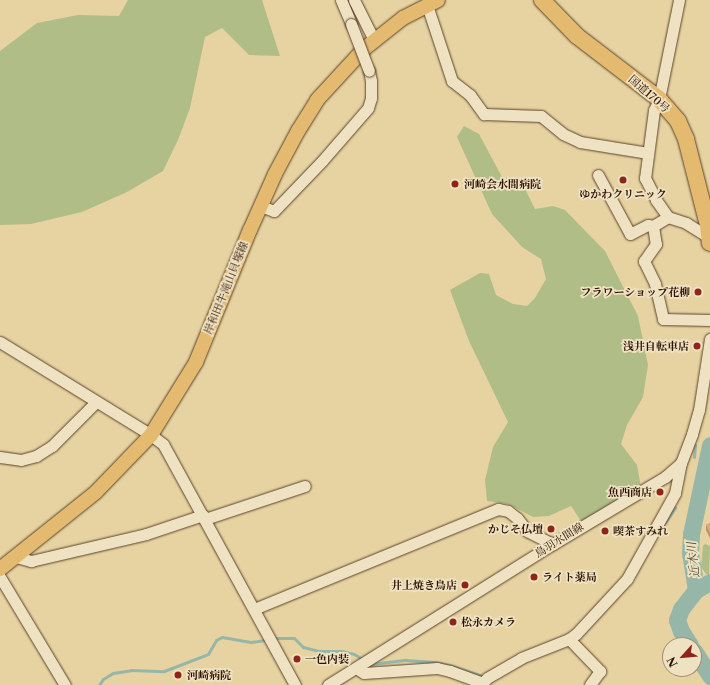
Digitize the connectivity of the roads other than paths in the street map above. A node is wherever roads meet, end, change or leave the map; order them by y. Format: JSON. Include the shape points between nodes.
{"nodes":[{"id":1,"x":341,"y":0,"type":"edge"},
{"id":2,"x":354,"y":0,"type":"edge"},
{"id":3,"x":542,"y":0,"type":"edge"},
{"id":4,"x":679,"y":0,"type":"edge"},
{"id":5,"x":433,"y":2,"type":"edge"},
{"id":6,"x":374,"y":40,"type":"junction"},
{"id":7,"x":659,"y":99,"type":"junction"},
{"id":8,"x":648,"y":153,"type":"junction"},
{"id":9,"x":598,"y":175,"type":"dead end"},
{"id":10,"x":261,"y":206,"type":"junction"},
{"id":11,"x":668,"y":217,"type":"junction"},
{"id":12,"x":653,"y":226,"type":"junction"},
{"id":13,"x":710,"y":238,"type":"edge"},
{"id":14,"x":710,"y":243,"type":"edge"},
{"id":15,"x":710,"y":320,"type":"edge"},
{"id":16,"x":710,"y":339,"type":"edge"},
{"id":17,"x":0,"y":342,"type":"edge"},
{"id":18,"x":96,"y":402,"type":"junction"},
{"id":19,"x":151,"y":434,"type":"junction"},
{"id":20,"x":0,"y":457,"type":"edge"},
{"id":21,"x":681,"y":463,"type":"junction"},
{"id":22,"x":305,"y":486,"type":"dead end"},
{"id":23,"x":204,"y":517,"type":"junction"},
{"id":24,"x":553,"y":544,"type":"junction"},
{"id":25,"x":16,"y":557,"type":"junction"},
{"id":26,"x":0,"y":569,"type":"edge"},
{"id":27,"x":0,"y":577,"type":"edge"},
{"id":28,"x":254,"y":610,"type":"junction"},
{"id":29,"x":569,"y":639,"type":"junction"},
{"id":30,"x":356,"y":668,"type":"junction"},
{"id":31,"x":482,"y":684,"type":"edge"},
{"id":32,"x":65,"y":685,"type":"edge"},
{"id":33,"x":295,"y":685,"type":"edge"},
{"id":34,"x":328,"y":685,"type":"edge"},
{"id":35,"x":590,"y":685,"type":"edge"}],
"edges":[{"from":1,"to":10,"type":"street","bridge":true,"via":[[371,81],[368,108],[274,211]]},
{"from":2,"to":6,"type":"street"},
{"from":3,"to":7,"type":"highway","name":"国道170号","via":[[577,36]]},
{"from":4,"to":7,"type":"street"},
{"from":5,"to":6,"type":"main road","name":"岸和田牛滝山貝塚線","via":[[398,22]]},
{"from":5,"to":8,"type":"street","via":[[452,81],[470,95],[484,114],[541,116],[563,134],[580,142]]},
{"from":6,"to":10,"type":"main road","name":"岸和田牛滝山貝塚線","via":[[342,70],[317,100],[286,153]]},
{"from":7,"to":8,"type":"street","via":[[654,110]]},
{"from":7,"to":13,"type":"highway","name":"国道170号","via":[[682,129]]},
{"from":8,"to":11,"type":"street","via":[[645,178]]},
{"from":9,"to":12,"type":"street","via":[[630,234],[648,225]]},
{"from":10,"to":19,"type":"main road","name":"岸和田牛滝山貝塚線","via":[[196,362]]},
{"from":11,"to":12,"type":"street"},
{"from":11,"to":13,"type":"street","via":[[686,223]]},
{"from":12,"to":15,"type":"street","via":[[656,244],[644,261],[655,284],[663,319]]},
{"from":13,"to":14,"type":"highway","name":"国道170号"},
{"from":16,"to":21,"type":"street","name":"鳥羽水間線","via":[[699,410]]},
{"from":17,"to":18,"type":"street"},
{"from":18,"to":19,"type":"street"},
{"from":18,"to":20,"type":"street","via":[[52,446],[36,456],[21,460]]},
{"from":19,"to":23,"type":"street","via":[[163,444]]},
{"from":19,"to":25,"type":"main road","name":"岸和田牛滝山貝塚線","via":[[96,492]]},
{"from":21,"to":24,"type":"street","name":"鳥羽水間線","via":[[665,477]]},
{"from":21,"to":29,"type":"street","via":[[675,494],[627,579]]},
{"from":22,"to":23,"type":"street"},
{"from":23,"to":25,"type":"street","via":[[146,534],[31,561]]},
{"from":23,"to":28,"type":"street"},
{"from":24,"to":28,"type":"street","via":[[527,531],[508,511],[498,509]]},
{"from":24,"to":30,"type":"street","name":"鳥羽水間線"},
{"from":25,"to":26,"type":"main road","name":"岸和田牛滝山貝塚線"},
{"from":27,"to":32,"type":"street"},
{"from":28,"to":33,"type":"street"},
{"from":29,"to":31,"type":"street","via":[[521,658],[487,678]]},
{"from":29,"to":35,"type":"street","via":[[600,671]]},
{"from":30,"to":31,"type":"street","via":[[364,673],[436,668]]},
{"from":30,"to":34,"type":"street","name":"鳥羽水間線"}]}
